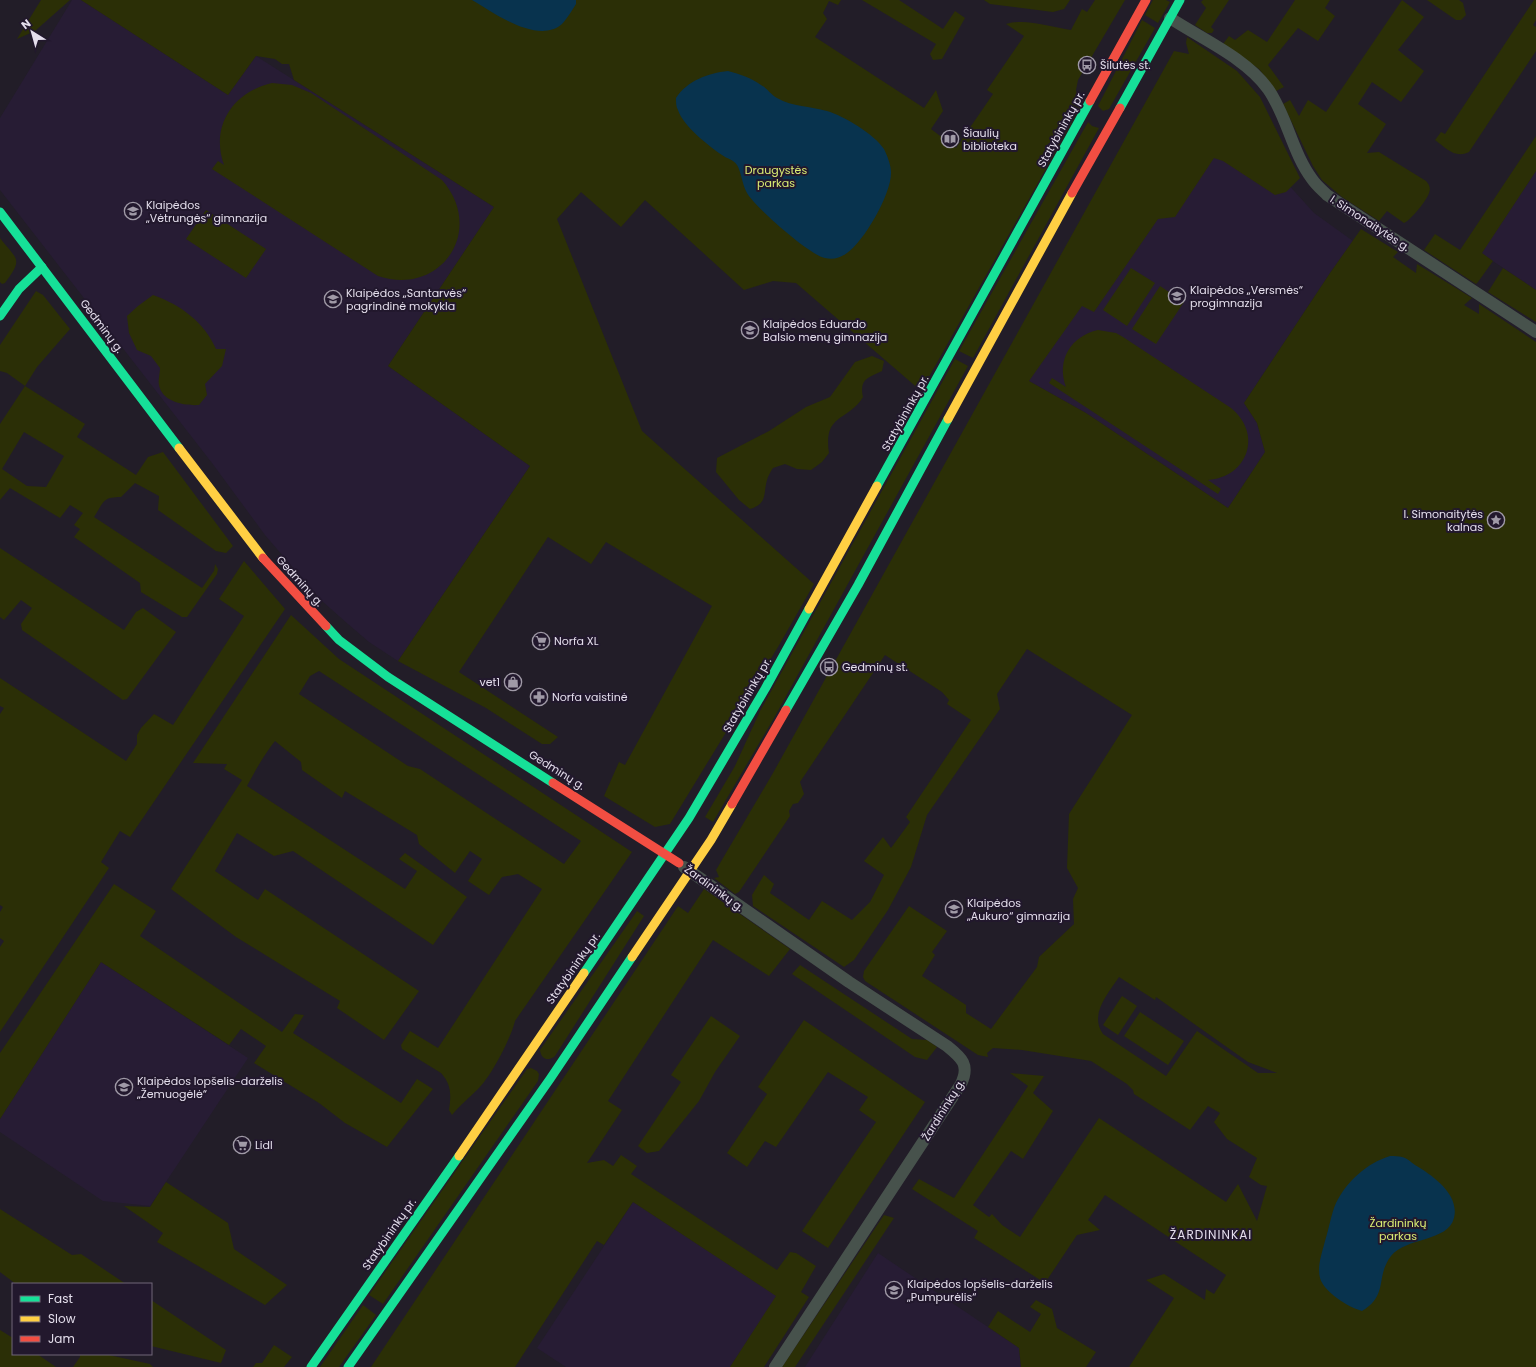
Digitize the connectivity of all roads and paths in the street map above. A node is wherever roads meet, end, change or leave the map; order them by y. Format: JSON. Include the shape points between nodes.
{"nodes":[{"id":1,"x":1146,"y":0,"type":"edge"},
{"id":2,"x":1180,"y":0,"type":"edge"},
{"id":3,"x":1170,"y":18,"type":"junction"},
{"id":4,"x":1111,"y":123,"type":"junction"},
{"id":5,"x":1100,"y":124,"type":"dead end"},
{"id":6,"x":0,"y":212,"type":"edge"},
{"id":7,"x":42,"y":266,"type":"junction"},
{"id":8,"x":0,"y":316,"type":"edge"},
{"id":9,"x":1536,"y":332,"type":"edge"},
{"id":10,"x":666,"y":854,"type":"junction"},
{"id":11,"x":679,"y":863,"type":"joint"},
{"id":12,"x":691,"y":872,"type":"junction"},
{"id":13,"x":524,"y":1061,"type":"junction"},
{"id":14,"x":535,"y":1063,"type":"dead end"},
{"id":15,"x":310,"y":1367,"type":"edge"},
{"id":16,"x":348,"y":1367,"type":"edge"},
{"id":17,"x":775,"y":1367,"type":"edge"}],
"edges":[{"from":1,"to":10,"type":"main road","name":"Statybininkų pr.","via":[[1088,113],[765,689]]},
{"from":2,"to":3,"type":"main road"},
{"from":3,"to":4,"type":"main road"},
{"from":3,"to":9,"type":"street","name":"I. Simonaitytės g.","via":[[1244,64],[1261,80],[1276,102],[1312,180],[1327,195]]},
{"from":4,"to":5,"type":"main road"},
{"from":4,"to":12,"type":"main road","via":[[858,585]]},
{"from":6,"to":7,"type":"main road","name":"Gedminų g."},
{"from":7,"to":8,"type":"main road","via":[[12,296]]},
{"from":7,"to":10,"type":"main road","name":"Gedminų g.","via":[[270,568],[339,640],[388,678]]},
{"from":10,"to":11,"type":"main road","name":"Gedminų g."},
{"from":10,"to":13,"type":"main road","name":"Statybininkų pr."},
{"from":11,"to":12,"type":"street","name":"Žardininkų g."},
{"from":12,"to":16,"type":"main road"},
{"from":12,"to":17,"type":"street","name":"Žardininkų g.","via":[[849,982],[947,1046],[957,1054],[965,1066],[961,1084]]},
{"from":13,"to":14,"type":"main road","via":[[530,1060]]},
{"from":13,"to":15,"type":"main road","name":"Statybininkų pr."}]}
